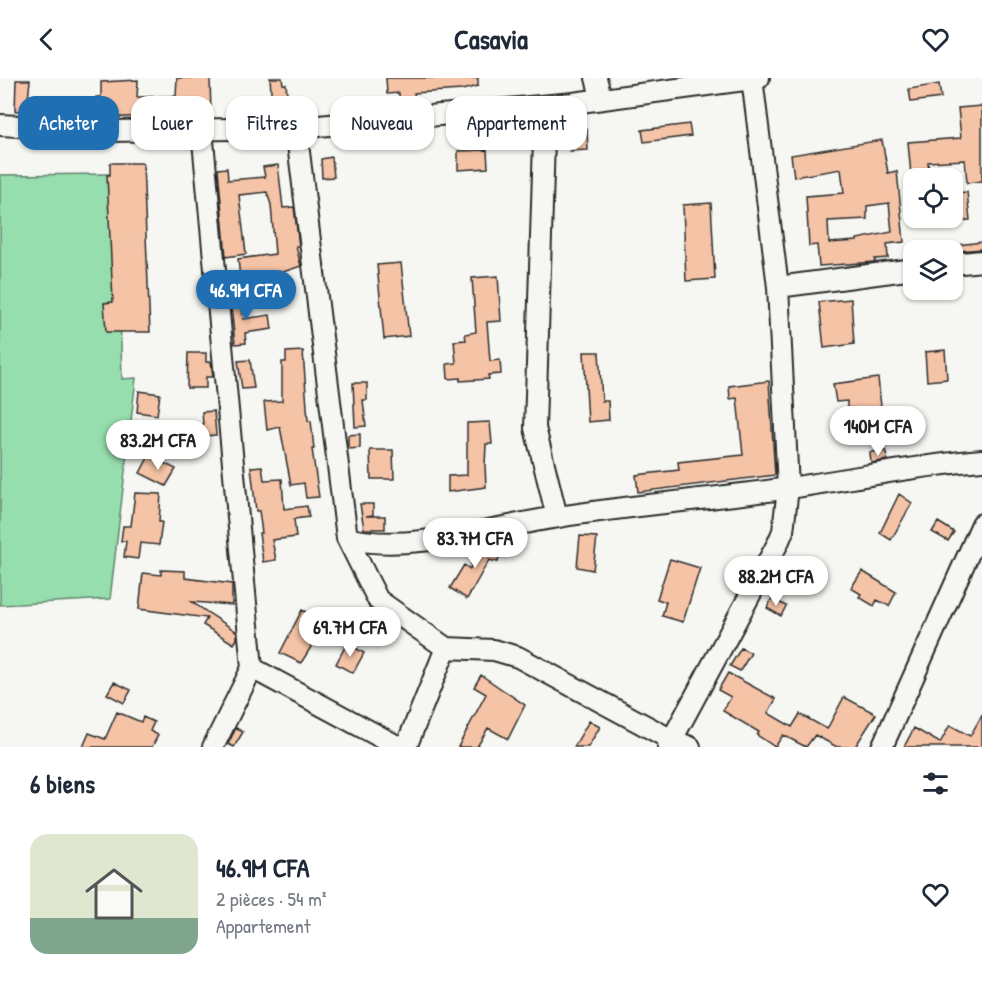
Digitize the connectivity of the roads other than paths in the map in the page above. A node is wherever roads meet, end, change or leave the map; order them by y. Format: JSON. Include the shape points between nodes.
{"nodes":[{"id":1,"x":596,"y":78,"type":"edge"},
{"id":2,"x":752,"y":78,"type":"edge"},
{"id":3,"x":759,"y":78,"type":"edge"},
{"id":4,"x":601,"y":98,"type":"junction"},
{"id":5,"x":587,"y":100,"type":"edge"},
{"id":6,"x":446,"y":114,"type":"edge"},
{"id":7,"x":0,"y":125,"type":"edge"},
{"id":8,"x":318,"y":126,"type":"edge"},
{"id":9,"x":131,"y":130,"type":"edge"},
{"id":10,"x":204,"y":150,"type":"edge"},
{"id":11,"x":299,"y":150,"type":"edge"},
{"id":12,"x":544,"y":150,"type":"edge"},
{"id":13,"x":982,"y":261,"type":"edge"},
{"id":14,"x":963,"y":263,"type":"edge"},
{"id":15,"x":903,"y":270,"type":"edge"},
{"id":16,"x":778,"y":287,"type":"junction"},
{"id":17,"x":982,"y":460,"type":"edge"},
{"id":18,"x":788,"y":488,"type":"junction"},
{"id":19,"x":557,"y":517,"type":"junction"},
{"id":20,"x":982,"y":524,"type":"edge"},
{"id":21,"x":347,"y":538,"type":"junction"},
{"id":22,"x":446,"y":648,"type":"junction"},
{"id":23,"x":252,"y":668,"type":"junction"},
{"id":24,"x":677,"y":745,"type":"edge"},
{"id":25,"x":213,"y":747,"type":"edge"},
{"id":26,"x":399,"y":747,"type":"edge"},
{"id":27,"x":406,"y":747,"type":"edge"},
{"id":28,"x":882,"y":747,"type":"edge"}],
"edges":[{"from":1,"to":4,"type":"street"},
{"from":2,"to":3,"type":"street"},
{"from":2,"to":4,"type":"street"},
{"from":2,"to":16,"type":"street"},
{"from":4,"to":5,"type":"street"},
{"from":6,"to":8,"type":"street"},
{"from":7,"to":9,"type":"street"},
{"from":10,"to":23,"type":"street"},
{"from":11,"to":21,"type":"street"},
{"from":12,"to":19,"type":"street","via":[[535,428]]},
{"from":13,"to":14,"type":"street"},
{"from":15,"to":16,"type":"street"},
{"from":16,"to":18,"type":"street"},
{"from":17,"to":18,"type":"street"},
{"from":18,"to":19,"type":"street"},
{"from":18,"to":24,"type":"street","via":[[778,543]]},
{"from":19,"to":21,"type":"street","via":[[439,538],[369,543]]},
{"from":20,"to":28,"type":"street"},
{"from":21,"to":22,"type":"street","via":[[378,600]]},
{"from":22,"to":24,"type":"street","via":[[494,650],[518,657]]},
{"from":22,"to":27,"type":"street"},
{"from":23,"to":25,"type":"street"},
{"from":23,"to":26,"type":"street"}]}
